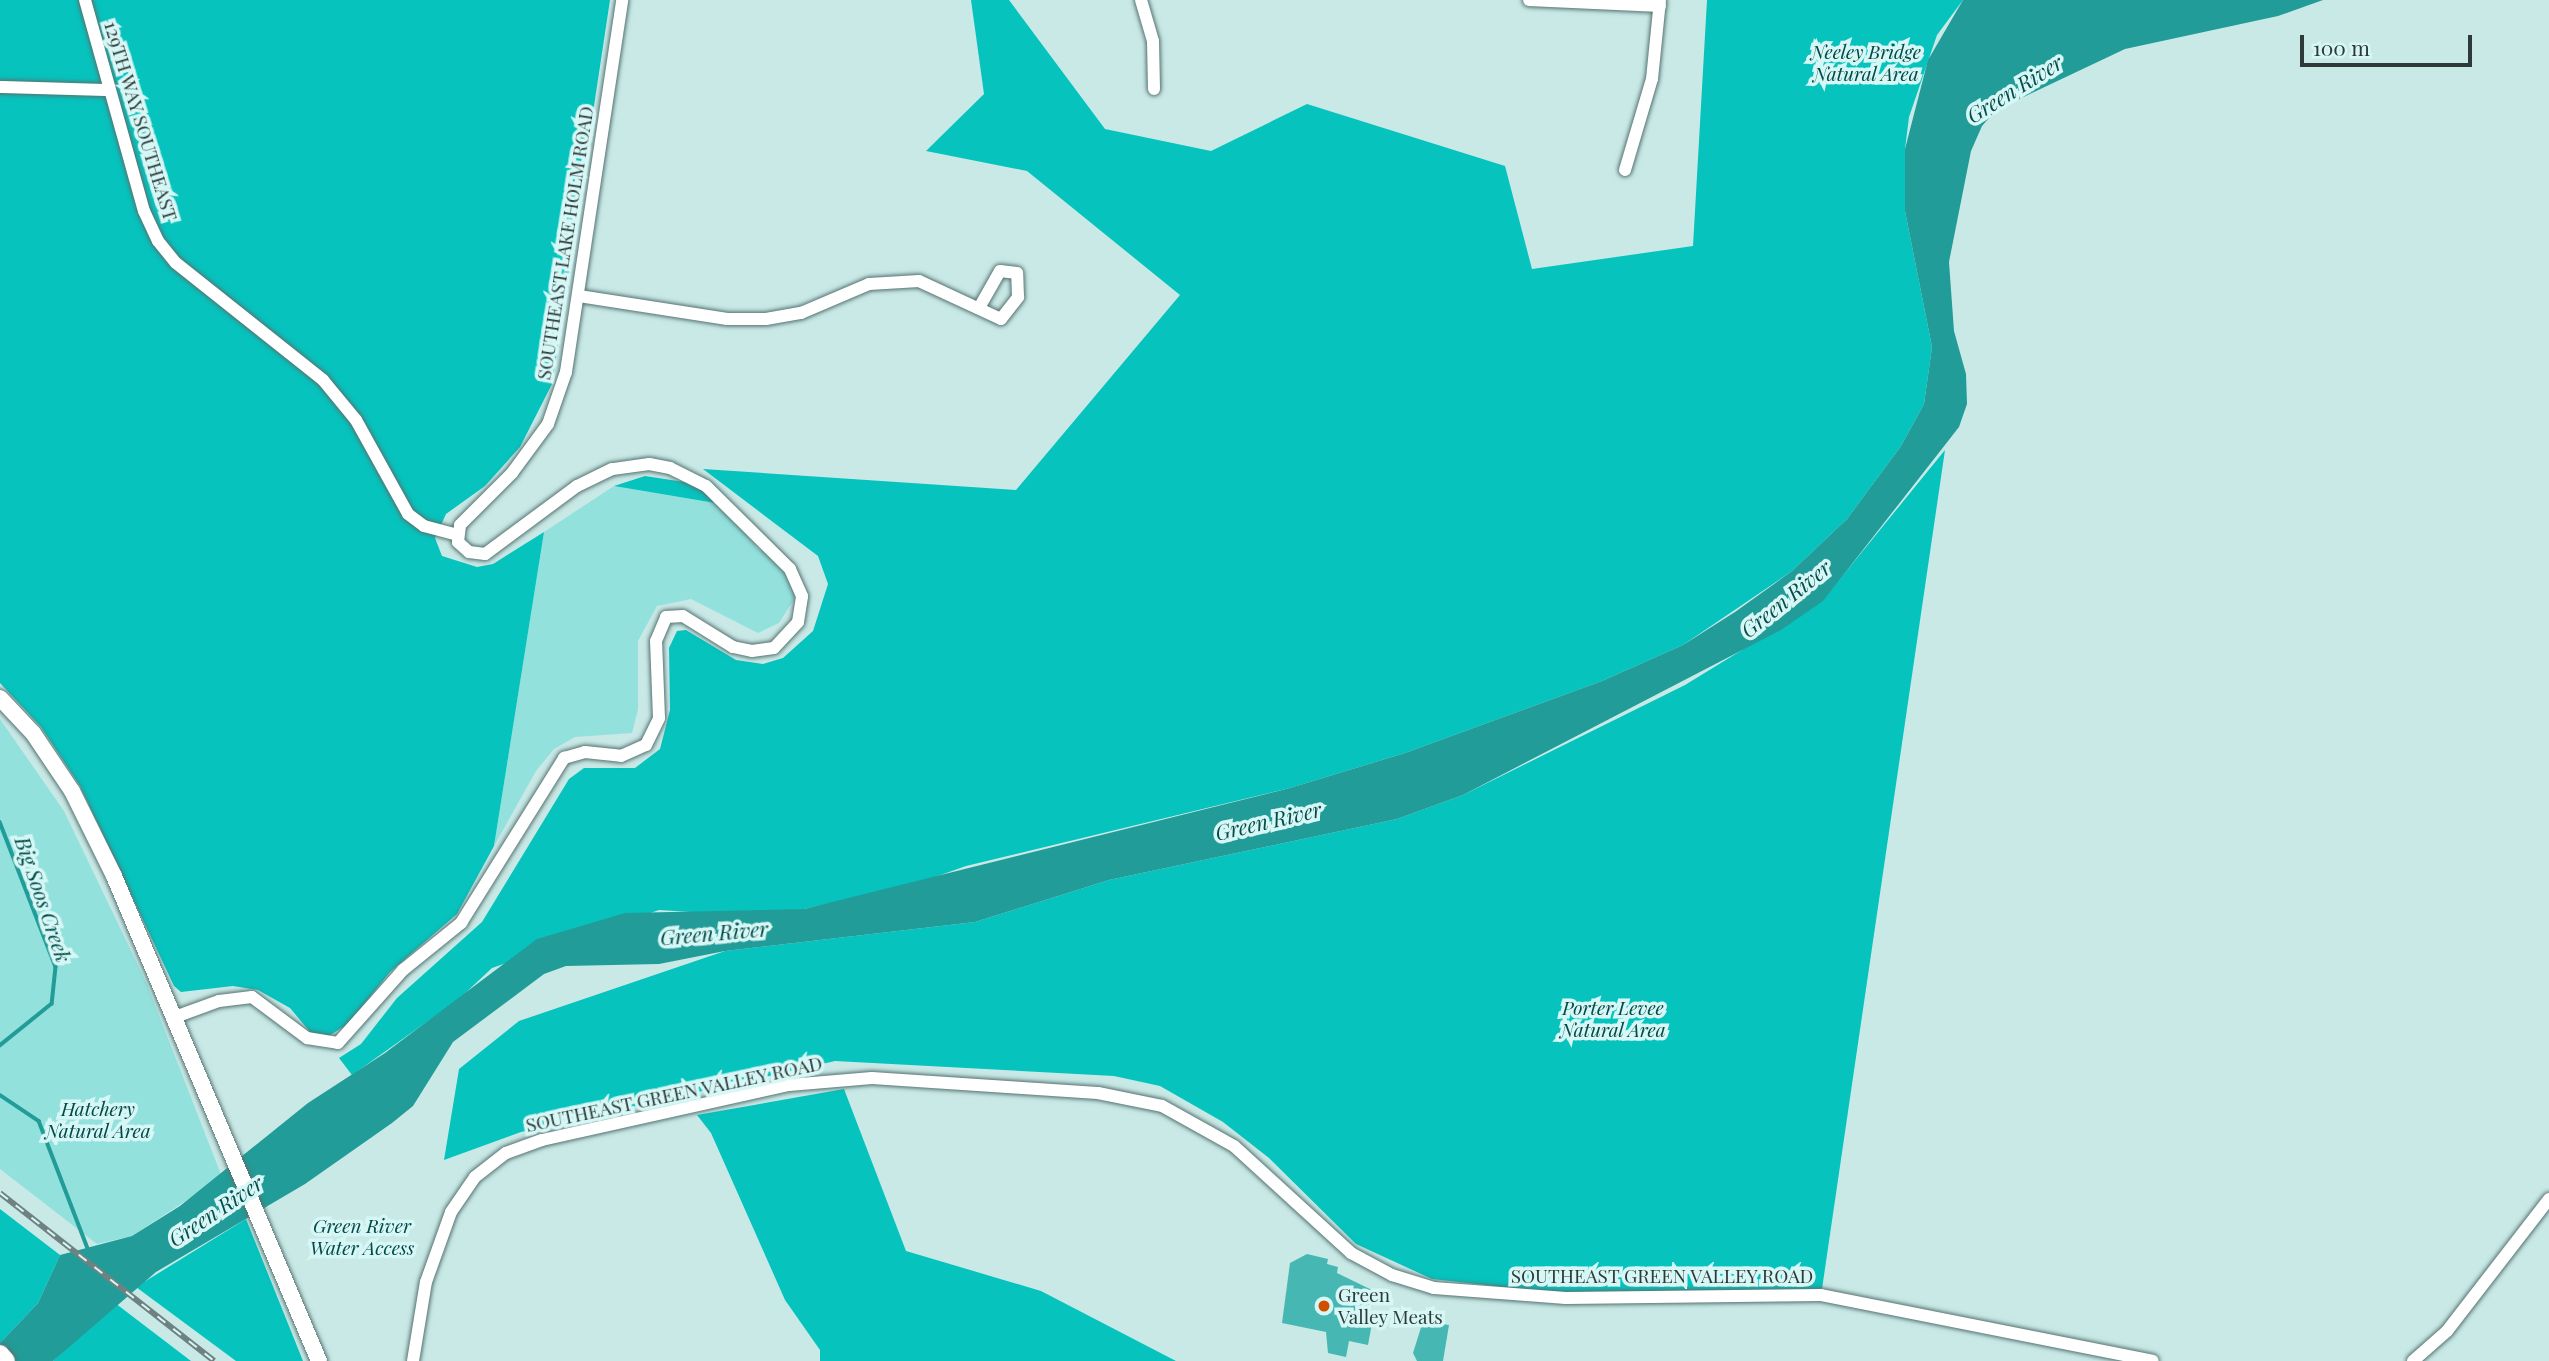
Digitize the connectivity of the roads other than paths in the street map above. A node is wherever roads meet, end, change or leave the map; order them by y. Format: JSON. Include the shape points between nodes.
{"nodes":[{"id":1,"x":85,"y":0,"type":"edge"},
{"id":2,"x":622,"y":0,"type":"edge"},
{"id":3,"x":1141,"y":0,"type":"edge"},
{"id":4,"x":1529,"y":0,"type":"edge"},
{"id":5,"x":1660,"y":3,"type":"edge"},
{"id":6,"x":0,"y":87,"type":"edge"},
{"id":7,"x":1154,"y":89,"type":"dead end"},
{"id":8,"x":108,"y":90,"type":"junction"},
{"id":9,"x":1625,"y":170,"type":"dead end"},
{"id":10,"x":579,"y":296,"type":"junction"},
{"id":11,"x":979,"y":308,"type":"dead end"},
{"id":12,"x":458,"y":535,"type":"junction"},
{"id":13,"x":0,"y":698,"type":"edge"},
{"id":14,"x":174,"y":1017,"type":"junction"},
{"id":15,"x":2549,"y":1199,"type":"edge"},
{"id":16,"x":0,"y":1354,"type":"edge"},
{"id":17,"x":6,"y":1361,"type":"edge"},
{"id":18,"x":319,"y":1361,"type":"edge"},
{"id":19,"x":412,"y":1361,"type":"edge"},
{"id":20,"x":2153,"y":1361,"type":"edge"},
{"id":21,"x":2413,"y":1361,"type":"edge"}],
"edges":[{"from":1,"to":8,"type":"street","name":"129TH WAY SOUTHEAST"},
{"from":2,"to":10,"type":"street","name":"SOUTHEAST LAKE HOLM ROAD"},
{"from":3,"to":7,"type":"street","via":[[1153,41]]},
{"from":4,"to":5,"type":"street"},
{"from":5,"to":9,"type":"street","via":[[1652,79]]},
{"from":6,"to":8,"type":"street"},
{"from":8,"to":12,"type":"street","name":"129TH WAY SOUTHEAST","via":[[158,241],[176,263],[323,380],[355,420],[408,514],[424,526]]},
{"from":10,"to":11,"type":"street","via":[[727,319],[766,319],[801,313],[894,280],[941,288]]},
{"from":10,"to":12,"type":"street","name":"SOUTHEAST LAKE HOLM ROAD","via":[[566,372],[548,424],[512,473],[460,525]]},
{"from":12,"to":14,"type":"street","via":[[461,548],[485,554],[578,486],[612,469],[649,464],[670,468],[706,485],[772,548],[799,584],[802,611],[785,639],[761,651],[733,647],[683,616],[666,617],[656,641],[659,718],[646,744],[621,756],[574,753],[564,758],[460,923],[390,982],[349,1036],[338,1043],[319,1043],[252,997],[219,1001]]},
{"from":13,"to":14,"type":"main road","via":[[33,733],[72,791]]},
{"from":14,"to":18,"type":"main road"},
{"from":15,"to":21,"type":"street","via":[[2447,1331]]},
{"from":16,"to":17,"type":"highway"},
{"from":19,"to":20,"type":"street","name":"SOUTHEAST GREEN VALLEY ROAD","via":[[426,1282],[451,1212],[475,1177],[506,1153],[542,1140],[789,1085],[872,1078],[1098,1093],[1162,1106],[1234,1146],[1351,1253],[1392,1275],[1434,1287],[1566,1298],[1821,1295]]}]}
